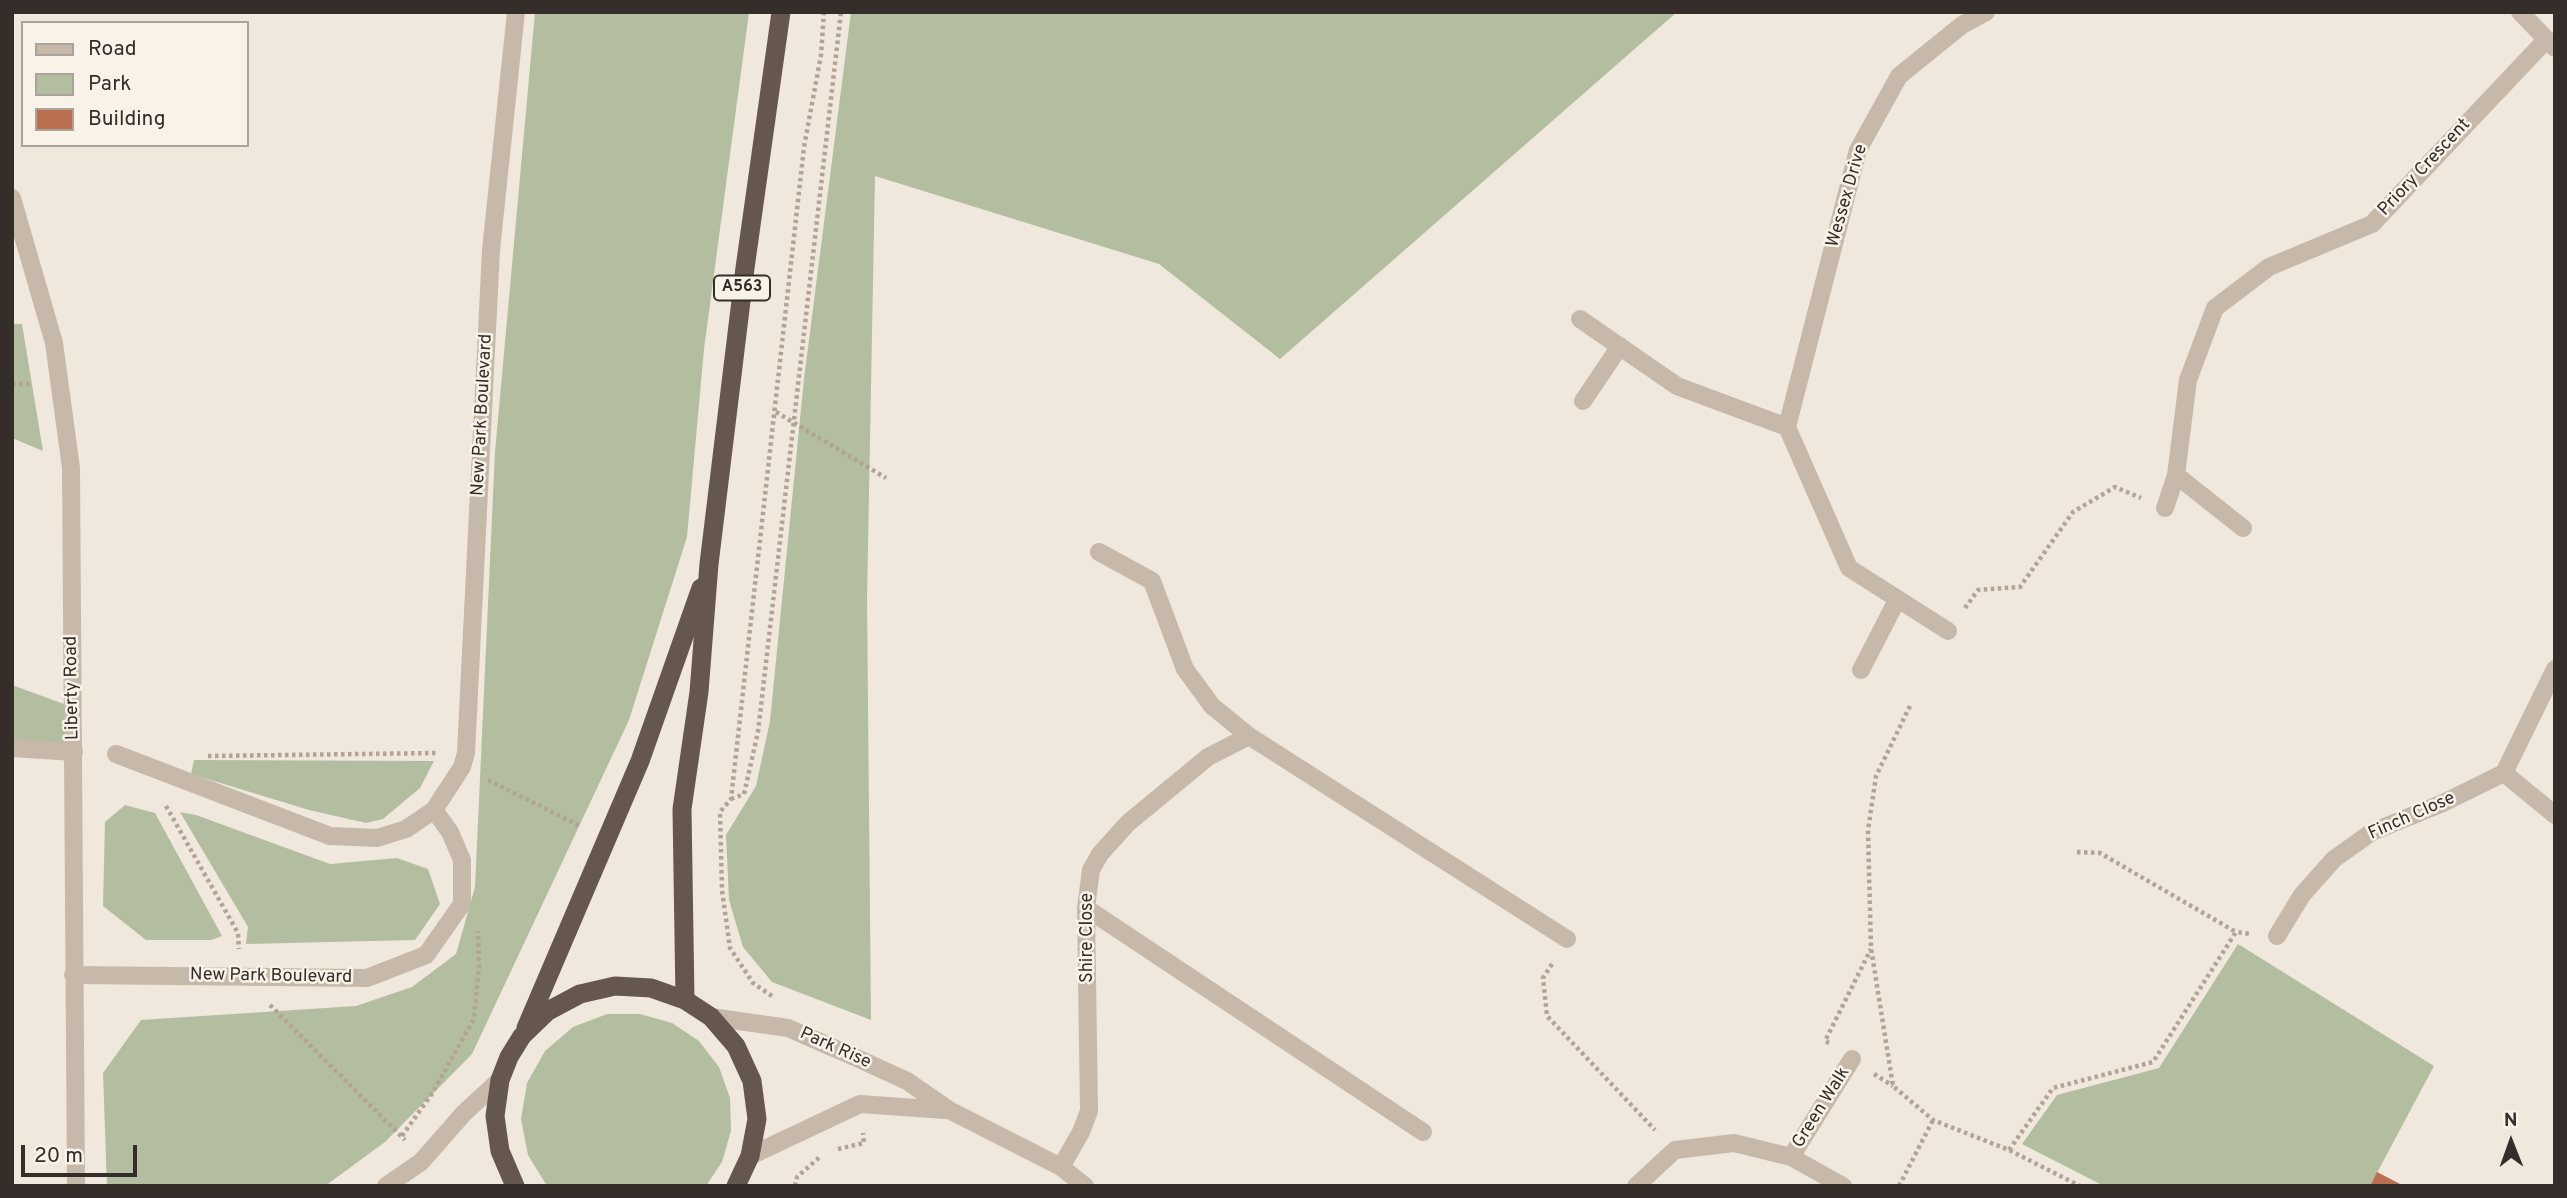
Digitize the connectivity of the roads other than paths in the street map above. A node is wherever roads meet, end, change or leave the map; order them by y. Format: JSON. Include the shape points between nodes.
{"nodes":[{"id":1,"x":516,"y":12,"type":"edge"},
{"id":2,"x":781,"y":12,"type":"edge"},
{"id":3,"x":1986,"y":12,"type":"edge"},
{"id":4,"x":2520,"y":12,"type":"edge"},
{"id":5,"x":2550,"y":44,"type":"edge"},
{"id":6,"x":12,"y":198,"type":"edge"},
{"id":7,"x":1580,"y":319,"type":"dead end"},
{"id":8,"x":1620,"y":346,"type":"junction"},
{"id":9,"x":1583,"y":401,"type":"dead end"},
{"id":10,"x":1787,"y":427,"type":"junction"},
{"id":11,"x":2176,"y":475,"type":"junction"},
{"id":12,"x":2165,"y":508,"type":"road end"},
{"id":13,"x":2243,"y":528,"type":"dead end"},
{"id":14,"x":1099,"y":552,"type":"dead end"},
{"id":15,"x":709,"y":564,"type":"junction"},
{"id":16,"x":1897,"y":600,"type":"junction"},
{"id":17,"x":1948,"y":631,"type":"road end"},
{"id":18,"x":2555,"y":669,"type":"edge"},
{"id":19,"x":1861,"y":670,"type":"dead end"},
{"id":20,"x":1249,"y":736,"type":"junction"},
{"id":21,"x":12,"y":748,"type":"edge"},
{"id":22,"x":74,"y":752,"type":"junction"},
{"id":23,"x":116,"y":754,"type":"dead end"},
{"id":24,"x":2504,"y":773,"type":"junction"},
{"id":25,"x":434,"y":810,"type":"junction"},
{"id":26,"x":2555,"y":815,"type":"edge"},
{"id":27,"x":1086,"y":908,"type":"junction"},
{"id":28,"x":2277,"y":936,"type":"road end"},
{"id":29,"x":1567,"y":939,"type":"road end"},
{"id":30,"x":73,"y":975,"type":"junction"},
{"id":31,"x":685,"y":1000,"type":"junction"},
{"id":32,"x":711,"y":1017,"type":"junction"},
{"id":33,"x":522,"y":1036,"type":"junction"},
{"id":34,"x":1853,"y":1059,"type":"road end"},
{"id":35,"x":500,"y":1080,"type":"junction"},
{"id":36,"x":949,"y":1110,"type":"junction"},
{"id":37,"x":1423,"y":1132,"type":"dead end"},
{"id":38,"x":750,"y":1156,"type":"junction"},
{"id":39,"x":1791,"y":1157,"type":"junction"},
{"id":40,"x":1061,"y":1167,"type":"junction"},
{"id":41,"x":76,"y":1186,"type":"edge"},
{"id":42,"x":386,"y":1186,"type":"edge"},
{"id":43,"x":515,"y":1186,"type":"edge"},
{"id":44,"x":736,"y":1186,"type":"edge"},
{"id":45,"x":1085,"y":1186,"type":"edge"},
{"id":46,"x":1636,"y":1186,"type":"edge"},
{"id":47,"x":1843,"y":1186,"type":"edge"}],
"edges":[{"from":1,"to":25,"type":"street","name":"New Park Boulevard","via":[[491,250],[466,753],[456,778]]},
{"from":2,"to":15,"type":"highway","number":"A563"},
{"from":3,"to":10,"type":"street","name":"Wessex Drive","via":[[1962,24],[1899,76],[1858,150]]},
{"from":4,"to":5,"type":"street"},
{"from":5,"to":11,"type":"street","name":"Priory Crescent","via":[[2372,224],[2269,267],[2215,308],[2188,380]]},
{"from":6,"to":22,"type":"street","name":"Liberty Road","via":[[54,343],[71,468]]},
{"from":7,"to":8,"type":"street"},
{"from":8,"to":9,"type":"street"},
{"from":8,"to":10,"type":"street","via":[[1677,386]]},
{"from":10,"to":16,"type":"street","via":[[1849,568]]},
{"from":11,"to":12,"type":"street","name":"Priory Crescent"},
{"from":11,"to":13,"type":"street"},
{"from":14,"to":20,"type":"street","via":[[1152,581],[1185,669],[1212,706]]},
{"from":15,"to":31,"type":"highway","number":"A563","via":[[699,692],[682,809]]},
{"from":15,"to":33,"type":"highway","number":"A563","via":[[640,761]]},
{"from":16,"to":17,"type":"street"},
{"from":16,"to":19,"type":"street"},
{"from":18,"to":24,"type":"street"},
{"from":20,"to":27,"type":"street","name":"Shire Close","via":[[1208,757],[1128,823],[1091,870]]},
{"from":20,"to":29,"type":"street"},
{"from":21,"to":22,"type":"street"},
{"from":22,"to":30,"type":"street","name":"Liberty Road"},
{"from":23,"to":25,"type":"street","name":"New Park Boulevard","via":[[330,836],[377,838],[406,829]]},
{"from":24,"to":26,"type":"street"},
{"from":24,"to":28,"type":"street","name":"Finch Close","via":[[2372,832],[2353,845],[2302,895]]},
{"from":25,"to":30,"type":"street","name":"New Park Boulevard","via":[[450,832],[461,860],[461,904],[426,955],[368,978]]},
{"from":27,"to":37,"type":"street"},
{"from":27,"to":40,"type":"street","name":"Shire Close","via":[[1089,1111]]},
{"from":30,"to":41,"type":"street","name":"Liberty Road"},
{"from":31,"to":32,"type":"highway"},
{"from":31,"to":33,"type":"highway","via":[[651,988],[615,986],[580,994],[548,1011]]},
{"from":32,"to":36,"type":"street","name":"Park Rise","via":[[788,1028],[907,1081]]},
{"from":32,"to":38,"type":"highway","via":[[736,1046],[752,1081],[757,1118]]},
{"from":33,"to":35,"type":"highway"},
{"from":34,"to":39,"type":"street","name":"Green Walk"},
{"from":35,"to":42,"type":"street","via":[[421,1162]]},
{"from":35,"to":43,"type":"highway","via":[[495,1116],[498,1140]]},
{"from":36,"to":38,"type":"street","name":"Park Rise","via":[[860,1104]]},
{"from":36,"to":40,"type":"street","name":"Park Rise"},
{"from":38,"to":44,"type":"highway"},
{"from":39,"to":46,"type":"street","name":"Green Walk","via":[[1734,1143],[1675,1150]]},
{"from":39,"to":47,"type":"street","name":"Green Walk"},
{"from":40,"to":45,"type":"street","name":"Park Rise"}]}
